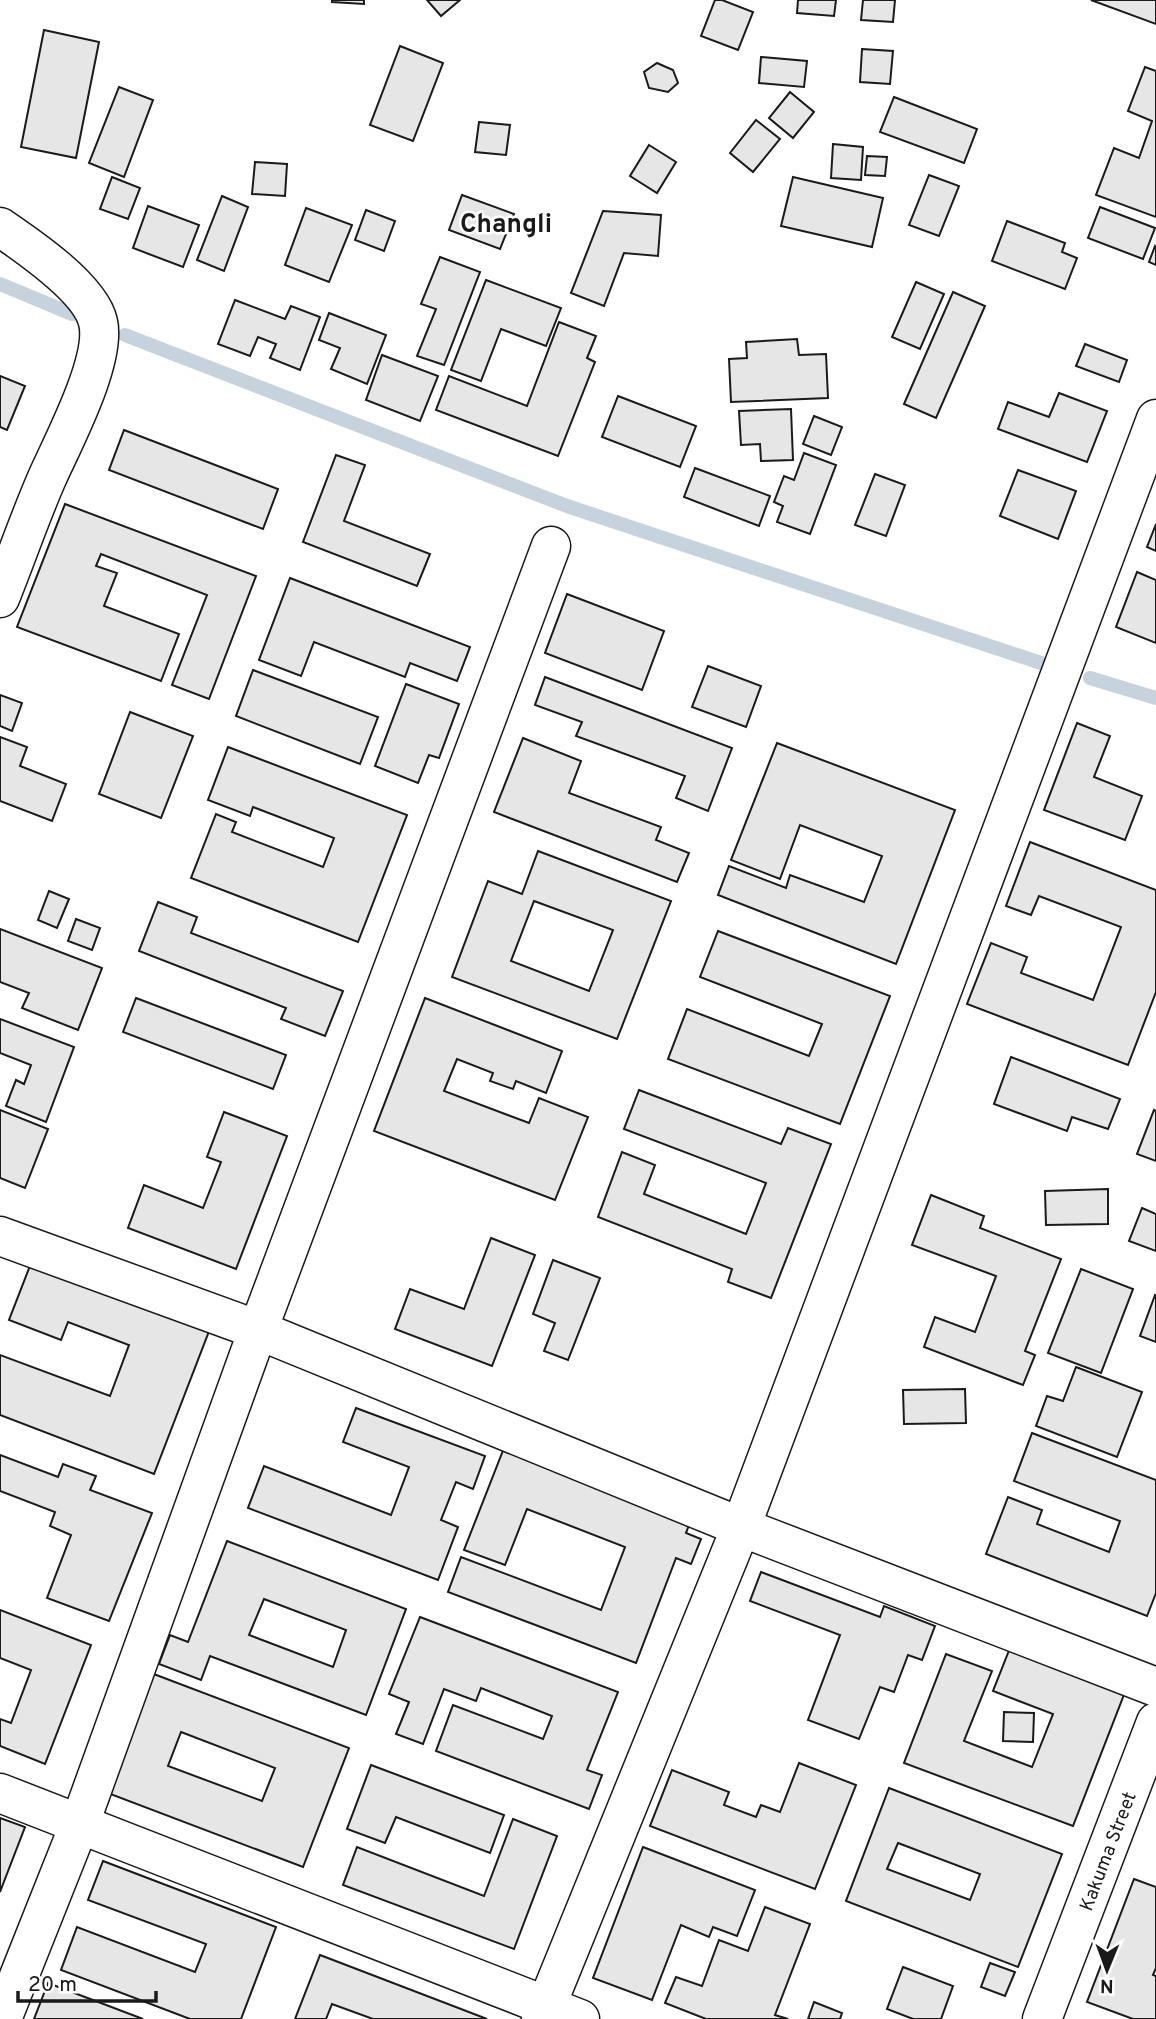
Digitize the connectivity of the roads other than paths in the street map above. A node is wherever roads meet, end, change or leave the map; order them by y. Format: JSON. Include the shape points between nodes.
{"nodes":[{"id":1,"x":0,"y":227,"type":"edge"},
{"id":2,"x":1156,"y":419,"type":"edge"},
{"id":3,"x":551,"y":546,"type":"dead end"},
{"id":4,"x":0,"y":598,"type":"edge"},
{"id":5,"x":0,"y":1236,"type":"edge"},
{"id":6,"x":258,"y":1330,"type":"junction"},
{"id":7,"x":741,"y":1527,"type":"junction"},
{"id":8,"x":1156,"y":1688,"type":"edge"},
{"id":9,"x":1156,"y":1722,"type":"edge"},
{"id":10,"x":0,"y":1793,"type":"edge"},
{"id":11,"x":80,"y":1823,"type":"junction"},
{"id":12,"x":555,"y":2014,"type":"edge"},
{"id":13,"x":2,"y":2019,"type":"edge"},
{"id":14,"x":1042,"y":2019,"type":"edge"}],
"edges":[{"from":1,"to":4,"type":"street","via":[[86,296],[98,322],[98,345],[87,390]]},
{"from":2,"to":7,"type":"street"},
{"from":3,"to":6,"type":"street"},
{"from":5,"to":6,"type":"street"},
{"from":6,"to":7,"type":"street"},
{"from":6,"to":11,"type":"street"},
{"from":7,"to":8,"type":"street"},
{"from":7,"to":12,"type":"street"},
{"from":9,"to":14,"type":"street","name":"Kakuma Street"},
{"from":10,"to":11,"type":"street"},
{"from":11,"to":12,"type":"street"},
{"from":11,"to":13,"type":"street"}]}
